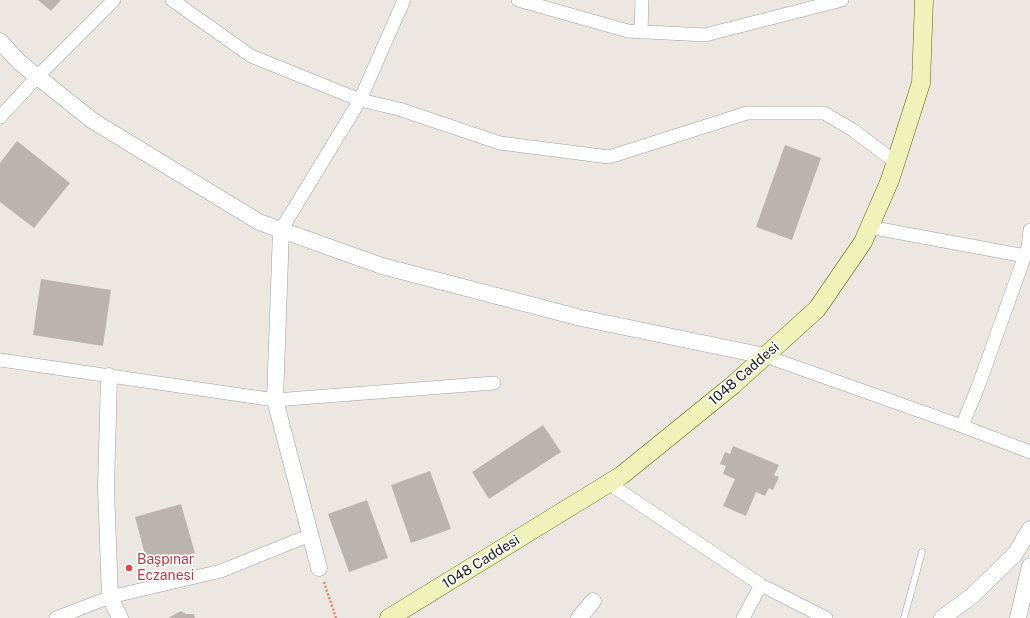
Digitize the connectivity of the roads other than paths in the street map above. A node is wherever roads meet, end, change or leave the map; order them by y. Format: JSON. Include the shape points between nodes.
{"nodes":[{"id":1,"x":114,"y":0,"type":"edge"},
{"id":2,"x":172,"y":0,"type":"edge"},
{"id":3,"x":404,"y":0,"type":"edge"},
{"id":4,"x":518,"y":0,"type":"edge"},
{"id":5,"x":642,"y":0,"type":"edge"},
{"id":6,"x":842,"y":0,"type":"edge"},
{"id":7,"x":924,"y":0,"type":"edge"},
{"id":8,"x":641,"y":32,"type":"junction"},
{"id":9,"x":0,"y":41,"type":"edge"},
{"id":10,"x":37,"y":77,"type":"junction"},
{"id":11,"x":360,"y":100,"type":"junction"},
{"id":12,"x":0,"y":117,"type":"edge"},
{"id":13,"x":896,"y":162,"type":"junction"},
{"id":14,"x":869,"y":227,"type":"junction"},
{"id":15,"x":281,"y":230,"type":"junction"},
{"id":16,"x":1030,"y":230,"type":"edge"},
{"id":17,"x":1028,"y":250,"type":"edge"},
{"id":18,"x":765,"y":356,"type":"junction"},
{"id":19,"x":0,"y":360,"type":"edge"},
{"id":20,"x":109,"y":376,"type":"junction"},
{"id":21,"x":494,"y":383,"type":"dead end"},
{"id":22,"x":274,"y":400,"type":"junction"},
{"id":23,"x":962,"y":426,"type":"junction"},
{"id":24,"x":1030,"y":452,"type":"edge"},
{"id":25,"x":608,"y":483,"type":"junction"},
{"id":26,"x":1030,"y":530,"type":"edge"},
{"id":27,"x":310,"y":535,"type":"junction"},
{"id":28,"x":922,"y":552,"type":"dead end"},
{"id":29,"x":1030,"y":566,"type":"edge"},
{"id":30,"x":319,"y":568,"type":"road end"},
{"id":31,"x":761,"y":585,"type":"junction"},
{"id":32,"x":110,"y":597,"type":"junction"},
{"id":33,"x":593,"y":601,"type":"dead end"},
{"id":34,"x":56,"y":618,"type":"edge"},
{"id":35,"x":120,"y":618,"type":"edge"},
{"id":36,"x":389,"y":618,"type":"edge"},
{"id":37,"x":579,"y":618,"type":"edge"},
{"id":38,"x":743,"y":618,"type":"edge"},
{"id":39,"x":826,"y":618,"type":"edge"},
{"id":40,"x":904,"y":618,"type":"edge"},
{"id":41,"x":942,"y":618,"type":"edge"},
{"id":42,"x":1018,"y":618,"type":"edge"}],
"edges":[{"from":1,"to":10,"type":"street"},
{"from":2,"to":11,"type":"street","via":[[251,56]]},
{"from":3,"to":11,"type":"street"},
{"from":4,"to":8,"type":"street","via":[[628,31]]},
{"from":5,"to":8,"type":"street"},
{"from":6,"to":8,"type":"street","via":[[705,35]]},
{"from":7,"to":13,"type":"main road","name":"1048 Caddesi","via":[[921,83]]},
{"from":9,"to":10,"type":"street"},
{"from":10,"to":12,"type":"street"},
{"from":10,"to":15,"type":"street","via":[[93,121],[259,222]]},
{"from":11,"to":13,"type":"street","via":[[399,109],[500,143],[609,157],[747,113],[824,113],[853,130]]},
{"from":11,"to":15,"type":"street"},
{"from":13,"to":14,"type":"main road","name":"1048 Caddesi"},
{"from":14,"to":17,"type":"street"},
{"from":14,"to":18,"type":"main road","name":"1048 Caddesi","via":[[863,242],[816,309]]},
{"from":15,"to":18,"type":"street","via":[[382,266],[580,318]]},
{"from":15,"to":22,"type":"street"},
{"from":16,"to":17,"type":"street"},
{"from":17,"to":23,"type":"street"},
{"from":18,"to":23,"type":"street"},
{"from":18,"to":25,"type":"main road","name":"1048 Caddesi","via":[[622,475]]},
{"from":19,"to":20,"type":"street"},
{"from":20,"to":22,"type":"street"},
{"from":20,"to":32,"type":"street","via":[[106,488]]},
{"from":21,"to":22,"type":"street"},
{"from":22,"to":27,"type":"street"},
{"from":23,"to":24,"type":"street"},
{"from":25,"to":31,"type":"street"},
{"from":25,"to":36,"type":"main road","name":"1048 Caddesi"},
{"from":26,"to":41,"type":"street","via":[[1015,554],[972,596]]},
{"from":27,"to":30,"type":"street"},
{"from":27,"to":32,"type":"street","via":[[221,571]]},
{"from":28,"to":40,"type":"lane"},
{"from":29,"to":42,"type":"street"},
{"from":31,"to":38,"type":"street"},
{"from":31,"to":39,"type":"street"},
{"from":32,"to":34,"type":"street"},
{"from":32,"to":35,"type":"street"},
{"from":33,"to":37,"type":"street"}]}
